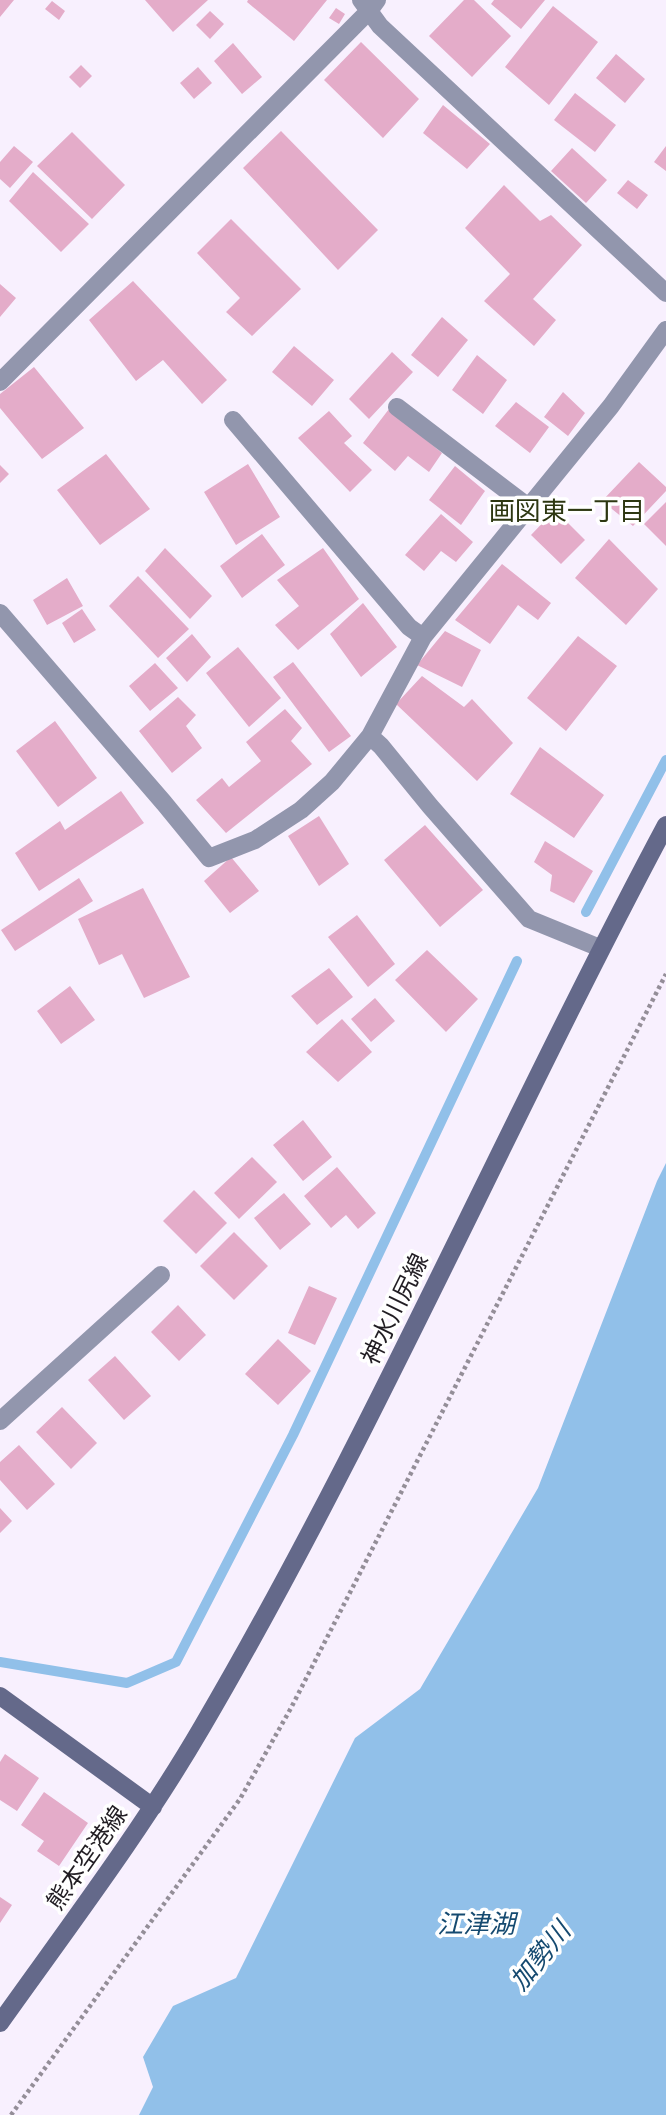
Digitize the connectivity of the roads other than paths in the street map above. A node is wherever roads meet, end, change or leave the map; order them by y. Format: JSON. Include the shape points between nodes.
{"nodes":[{"id":1,"x":369,"y":4,"type":"edge"},
{"id":2,"x":666,"y":293,"type":"edge"},
{"id":3,"x":666,"y":330,"type":"edge"},
{"id":4,"x":0,"y":382,"type":"edge"},
{"id":5,"x":397,"y":407,"type":"dead end"},
{"id":6,"x":233,"y":420,"type":"dead end"},
{"id":7,"x":527,"y":506,"type":"junction"},
{"id":8,"x":0,"y":613,"type":"edge"},
{"id":9,"x":423,"y":637,"type":"junction"},
{"id":10,"x":370,"y":736,"type":"junction"},
{"id":11,"x":666,"y":824,"type":"edge"},
{"id":12,"x":600,"y":948,"type":"junction"},
{"id":13,"x":161,"y":1275,"type":"dead end"},
{"id":14,"x":0,"y":1421,"type":"edge"},
{"id":15,"x":0,"y":1696,"type":"edge"},
{"id":16,"x":153,"y":1807,"type":"junction"},
{"id":17,"x":0,"y":2023,"type":"edge"}],
"edges":[{"from":1,"to":2,"type":"street","via":[[380,26]]},
{"from":1,"to":4,"type":"street"},
{"from":3,"to":7,"type":"street","via":[[611,406]]},
{"from":5,"to":7,"type":"street"},
{"from":6,"to":9,"type":"street","via":[[409,627]]},
{"from":7,"to":9,"type":"street"},
{"from":8,"to":10,"type":"street","via":[[209,858],[255,840],[301,810],[332,782]]},
{"from":9,"to":10,"type":"street"},
{"from":10,"to":12,"type":"street","via":[[529,919]]},
{"from":11,"to":12,"type":"main road","name":"神水川尻線"},
{"from":12,"to":16,"type":"main road","name":"神水川尻線","via":[[343,1471],[203,1726]]},
{"from":13,"to":14,"type":"street"},
{"from":15,"to":16,"type":"main road","name":"熊本空港線"},
{"from":16,"to":17,"type":"main road","name":"熊本空港線"}]}
